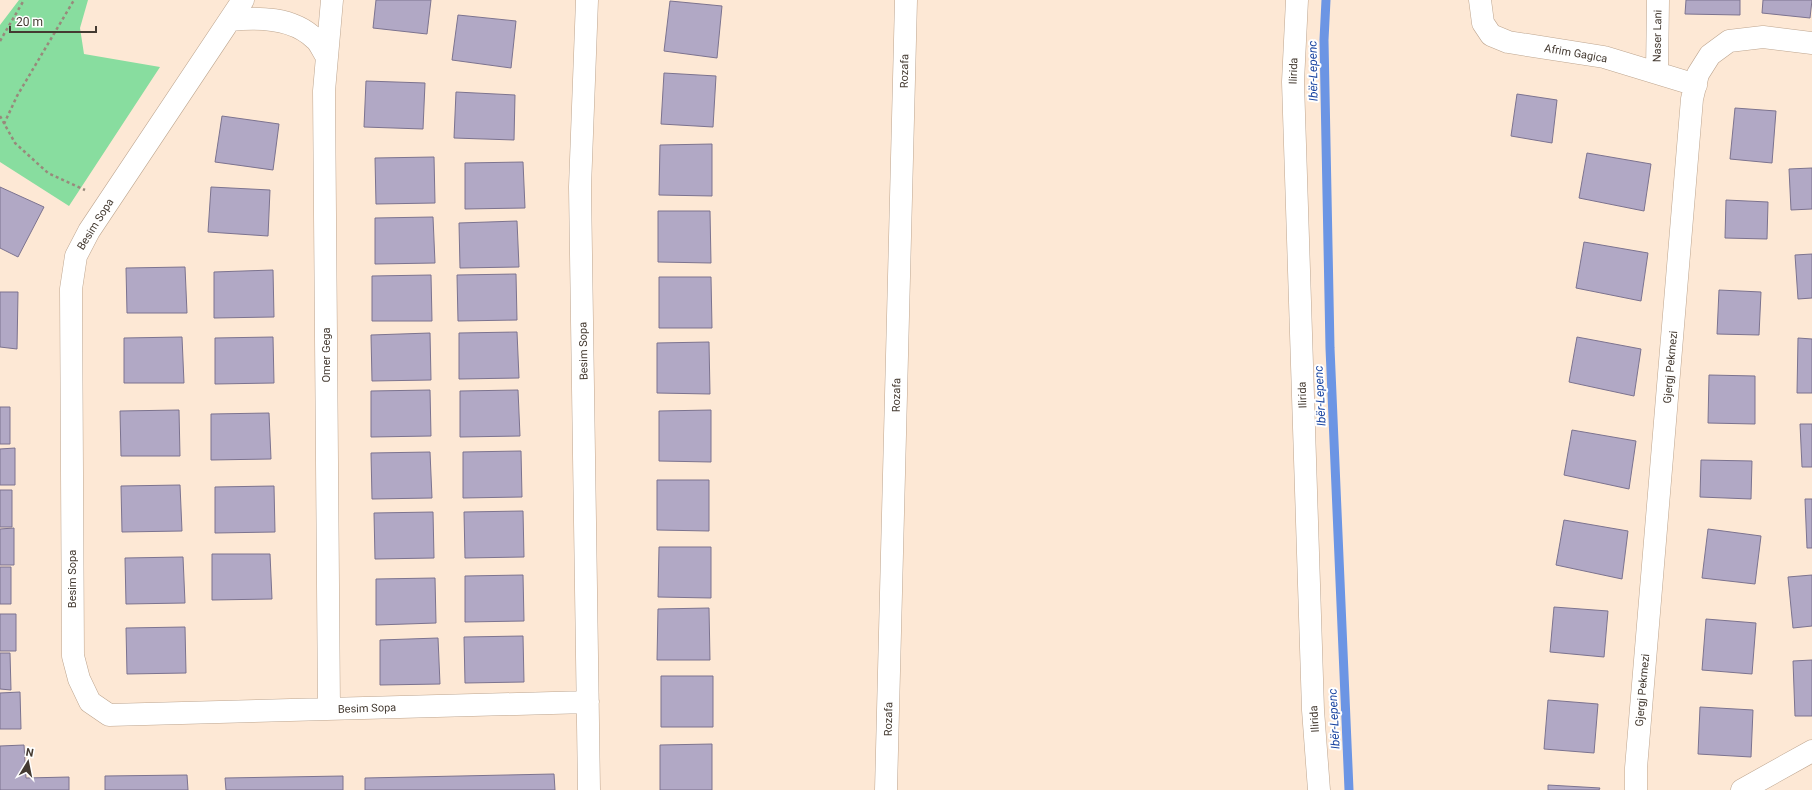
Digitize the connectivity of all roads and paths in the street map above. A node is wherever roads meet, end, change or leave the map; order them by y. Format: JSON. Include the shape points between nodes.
{"nodes":[{"id":1,"x":24,"y":0,"type":"edge"},
{"id":2,"x":74,"y":0,"type":"edge"},
{"id":3,"x":243,"y":0,"type":"edge"},
{"id":4,"x":332,"y":0,"type":"edge"},
{"id":5,"x":587,"y":0,"type":"edge"},
{"id":6,"x":906,"y":0,"type":"edge"},
{"id":7,"x":1297,"y":0,"type":"edge"},
{"id":8,"x":1480,"y":0,"type":"edge"},
{"id":9,"x":1658,"y":0,"type":"edge"},
{"id":10,"x":230,"y":20,"type":"junction"},
{"id":11,"x":0,"y":41,"type":"edge"},
{"id":12,"x":1812,"y":44,"type":"edge"},
{"id":13,"x":327,"y":57,"type":"junction"},
{"id":14,"x":1657,"y":73,"type":"junction"},
{"id":15,"x":1696,"y":84,"type":"junction"},
{"id":16,"x":0,"y":116,"type":"edge"},
{"id":17,"x":4,"y":124,"type":"junction"},
{"id":18,"x":109,"y":200,"type":"junction"},
{"id":19,"x":588,"y":702,"type":"junction"},
{"id":20,"x":329,"y":709,"type":"junction"},
{"id":21,"x":1812,"y":752,"type":"edge"},
{"id":22,"x":589,"y":790,"type":"edge"},
{"id":23,"x":886,"y":790,"type":"edge"},
{"id":24,"x":1320,"y":790,"type":"edge"},
{"id":25,"x":1636,"y":790,"type":"edge"},
{"id":26,"x":1742,"y":790,"type":"edge"}],
"edges":[{"from":1,"to":11,"type":"path"},
{"from":2,"to":17,"type":"path","via":[[17,96]]},
{"from":3,"to":10,"type":"street","name":"Besim Sopa"},
{"from":4,"to":13,"type":"street","name":"Omer Gega"},
{"from":5,"to":19,"type":"street","name":"Besim Sopa","via":[[580,187]]},
{"from":6,"to":23,"type":"street","name":"Rozafa"},
{"from":7,"to":24,"type":"street","name":"Ilirida","via":[[1293,82],[1296,201],[1313,710]]},
{"from":8,"to":14,"type":"street","name":"Afrim Gagica","via":[[1483,23],[1491,35],[1508,42],[1604,57]]},
{"from":9,"to":14,"type":"street","name":"Naser Lani"},
{"from":10,"to":13,"type":"street","via":[[253,17],[296,26],[316,39]]},
{"from":10,"to":18,"type":"street","name":"Besim Sopa"},
{"from":12,"to":15,"type":"street","name":"Gjergj Pekmezi","via":[[1763,38],[1729,41],[1710,55],[1698,74]]},
{"from":13,"to":20,"type":"street","name":"Omer Gega","via":[[324,99]]},
{"from":14,"to":15,"type":"street","name":"Afrim Gagica"},
{"from":15,"to":25,"type":"street","name":"Gjergj Pekmezi","via":[[1692,99]]},
{"from":16,"to":17,"type":"path"},
{"from":17,"to":18,"type":"path","via":[[15,143],[48,173]]},
{"from":18,"to":20,"type":"street","name":"Besim Sopa","via":[[76,256],[71,288],[72,656],[79,679],[90,702],[109,715]]},
{"from":19,"to":20,"type":"street","name":"Besim Sopa"},
{"from":19,"to":22,"type":"street","name":"Besim Sopa"},
{"from":21,"to":26,"type":"street"}]}
